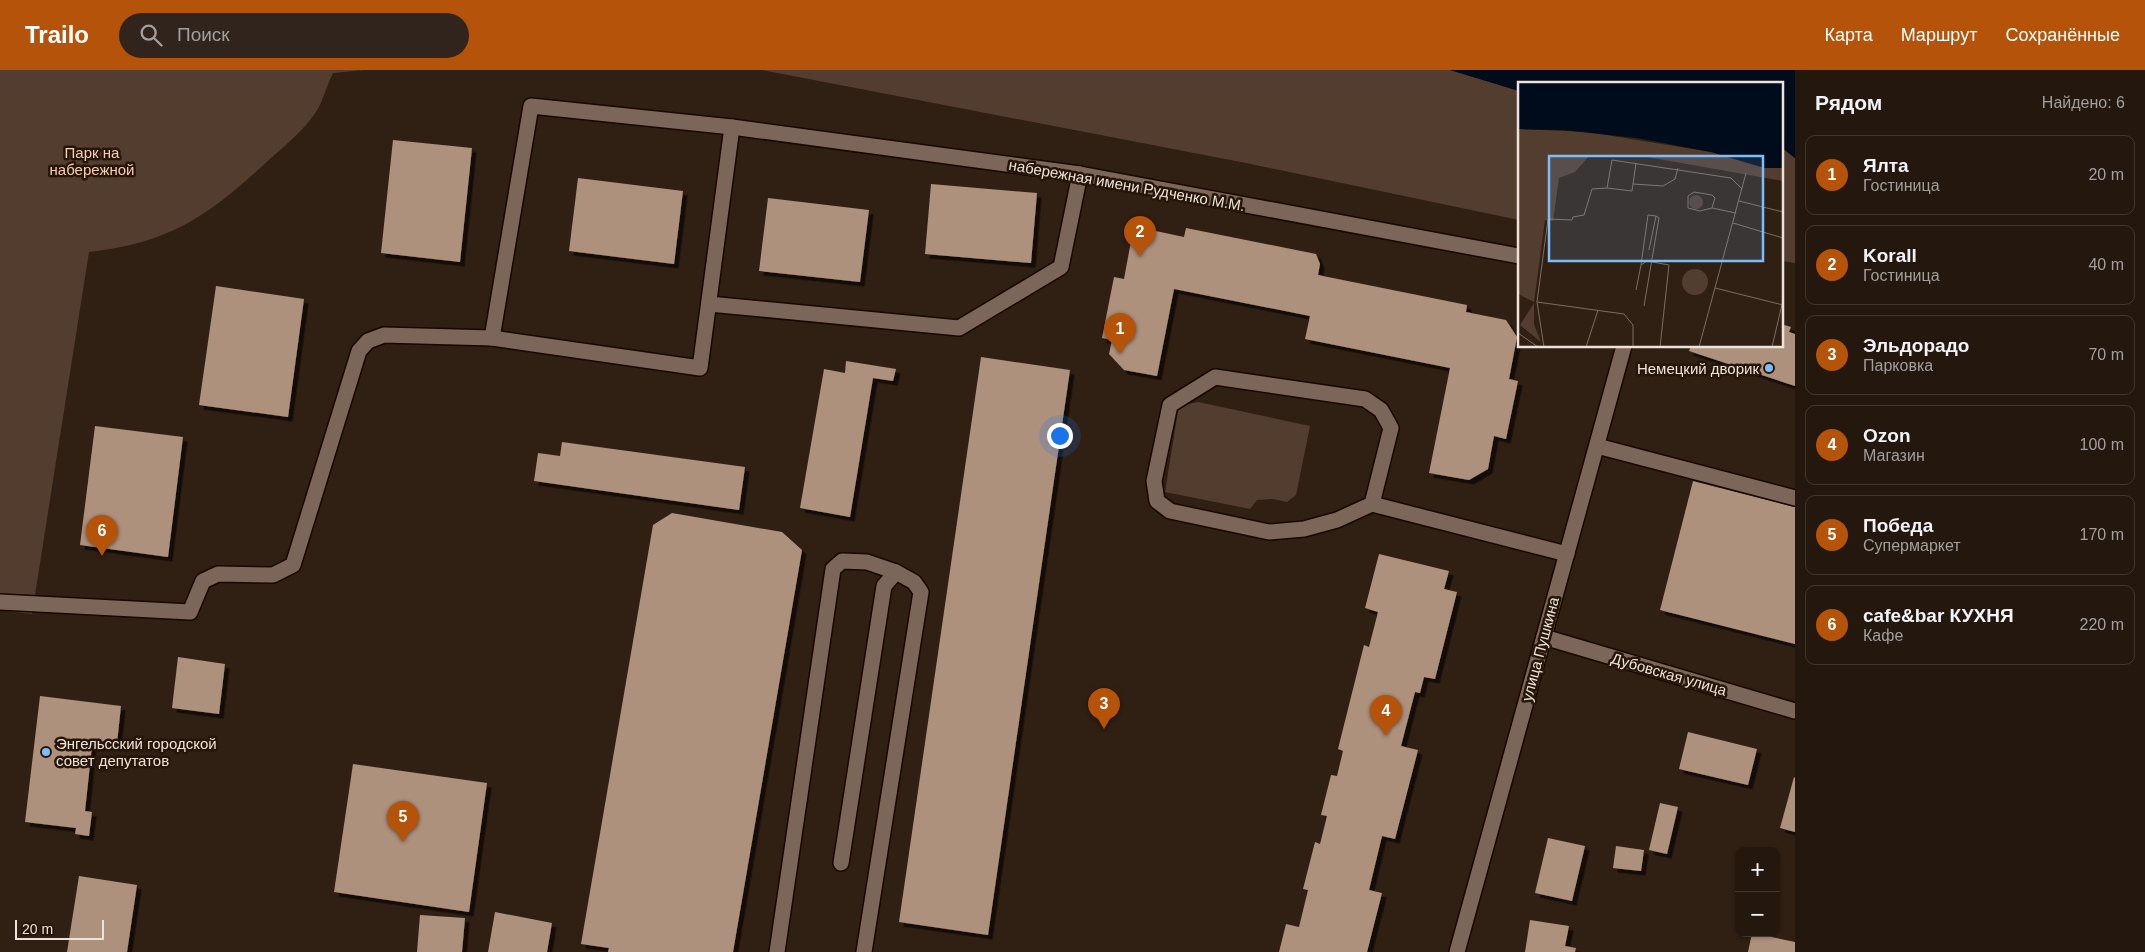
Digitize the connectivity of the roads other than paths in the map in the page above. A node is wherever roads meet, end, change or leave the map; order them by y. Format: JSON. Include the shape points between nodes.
{"nodes":[{"id":1,"x":732,"y":127,"type":"junction"},
{"id":2,"x":1080,"y":174,"type":"junction"},
{"id":3,"x":1518,"y":256,"type":"edge"},
{"id":4,"x":709,"y":304,"type":"junction"},
{"id":5,"x":492,"y":338,"type":"junction"},
{"id":6,"x":1622,"y":348,"type":"edge"},
{"id":7,"x":1597,"y":446,"type":"junction"},
{"id":8,"x":1795,"y":498,"type":"edge"},
{"id":9,"x":1372,"y":504,"type":"junction"},
{"id":10,"x":1567,"y":554,"type":"junction"},
{"id":11,"x":896,"y":572,"type":"junction"},
{"id":12,"x":0,"y":602,"type":"edge"},
{"id":13,"x":1544,"y":637,"type":"junction"},
{"id":14,"x":1795,"y":711,"type":"edge"},
{"id":15,"x":840,"y":863,"type":"dead end"},
{"id":16,"x":777,"y":952,"type":"edge"},
{"id":17,"x":864,"y":952,"type":"edge"},
{"id":18,"x":1457,"y":952,"type":"edge"}],
"edges":[{"from":1,"to":2,"type":"street","name":"набережная имени Рудченко М.М."},
{"from":1,"to":4,"type":"street"},
{"from":1,"to":5,"type":"street","name":"набережная имени Рудченко М.М.","via":[[531,106]]},
{"from":2,"to":3,"type":"street","name":"набережная имени Рудченко М.М."},
{"from":2,"to":4,"type":"street","via":[[1060,267],[959,328]]},
{"from":4,"to":5,"type":"street","via":[[700,368]]},
{"from":5,"to":12,"type":"street","via":[[384,335],[368,341],[359,351],[293,565],[273,574],[218,574],[202,581],[190,612]]},
{"from":6,"to":7,"type":"street","name":"улица Пушкина"},
{"from":7,"to":8,"type":"street"},
{"from":7,"to":10,"type":"street","name":"улица Пушкина"},
{"from":9,"to":9,"type":"street","via":[[1391,428],[1381,410],[1366,399],[1215,377],[1170,405],[1154,482],[1157,501],[1170,511],[1269,532],[1304,529],[1337,520]]},
{"from":9,"to":10,"type":"street"},
{"from":10,"to":13,"type":"street","name":"улица Пушкина"},
{"from":11,"to":15,"type":"street","via":[[884,586]]},
{"from":11,"to":16,"type":"street","via":[[867,562],[842,561],[833,569]]},
{"from":11,"to":17,"type":"street","via":[[914,582],[921,592]]},
{"from":13,"to":14,"type":"street","name":"Дубовская улица"},
{"from":13,"to":18,"type":"street","name":"улица Пушкина"}]}
